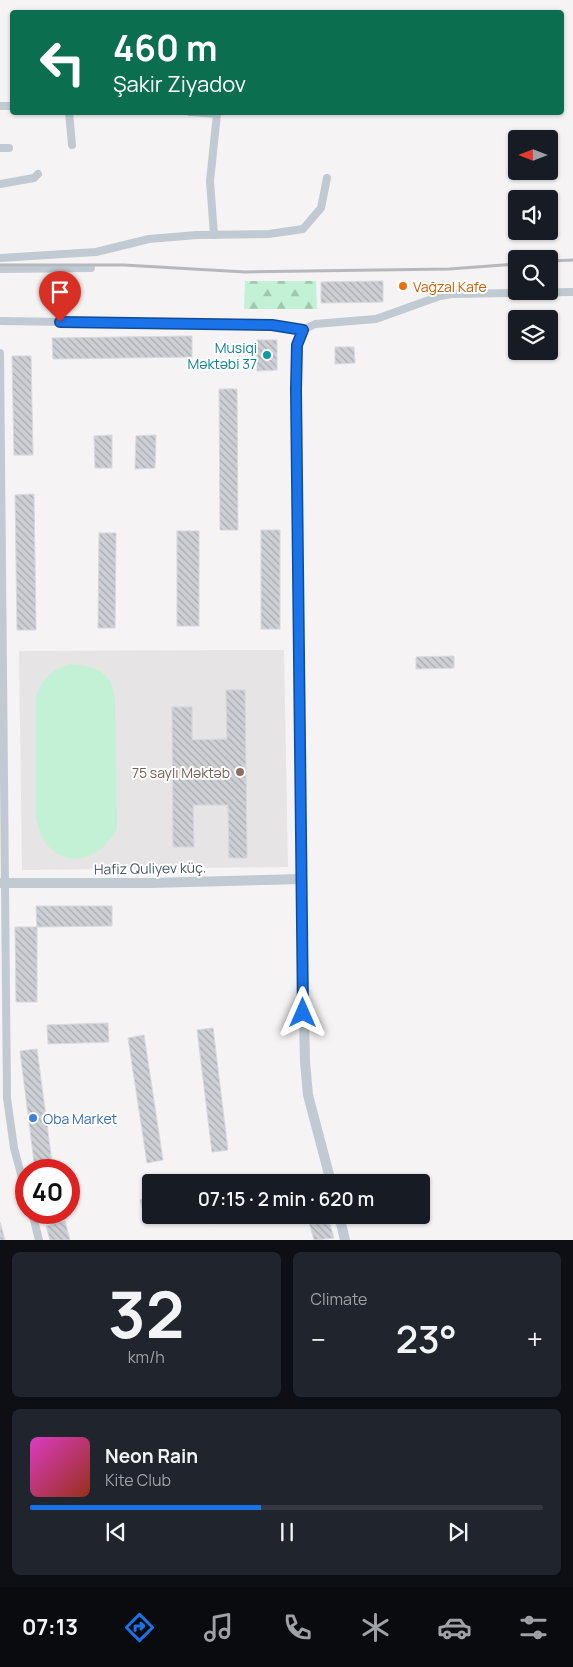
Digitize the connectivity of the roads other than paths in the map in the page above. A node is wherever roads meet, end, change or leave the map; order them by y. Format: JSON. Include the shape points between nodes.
{"nodes":[{"id":1,"x":69,"y":115,"type":"edge"},
{"id":2,"x":217,"y":115,"type":"edge"},
{"id":3,"x":72,"y":146,"type":"dead end"},
{"id":4,"x":0,"y":148,"type":"edge"},
{"id":5,"x":9,"y":148,"type":"dead end"},
{"id":6,"x":38,"y":174,"type":"dead end"},
{"id":7,"x":327,"y":178,"type":"dead end"},
{"id":8,"x":0,"y":184,"type":"edge"},
{"id":9,"x":214,"y":235,"type":"junction"},
{"id":10,"x":0,"y":258,"type":"edge"},
{"id":11,"x":91,"y":268,"type":"dead end"},
{"id":12,"x":0,"y":269,"type":"edge"},
{"id":13,"x":573,"y":292,"type":"edge"},
{"id":14,"x":0,"y":321,"type":"edge"},
{"id":15,"x":303,"y":330,"type":"junction"},
{"id":16,"x":0,"y":353,"type":"edge"},
{"id":17,"x":301,"y":879,"type":"junction"},
{"id":18,"x":3,"y":883,"type":"edge"},
{"id":19,"x":17,"y":1159,"type":"edge"},
{"id":20,"x":329,"y":1174,"type":"edge"},
{"id":21,"x":35,"y":1224,"type":"edge"},
{"id":22,"x":341,"y":1224,"type":"edge"},
{"id":23,"x":39,"y":1240,"type":"edge"},
{"id":24,"x":345,"y":1240,"type":"edge"}],
"edges":[{"from":1,"to":3,"type":"street"},
{"from":2,"to":9,"type":"street","via":[[210,181]]},
{"from":4,"to":5,"type":"street"},
{"from":6,"to":8,"type":"street","via":[[34,178]]},
{"from":7,"to":9,"type":"street","via":[[321,208],[303,230]]},
{"from":9,"to":10,"type":"street","via":[[149,239],[96,252]]},
{"from":11,"to":12,"type":"street"},
{"from":13,"to":15,"type":"street","via":[[440,296],[376,318],[315,324]]},
{"from":14,"to":15,"type":"street","via":[[272,325]]},
{"from":15,"to":17,"type":"street","via":[[297,345],[296,389]]},
{"from":16,"to":18,"type":"street"},
{"from":17,"to":18,"type":"street","name":"Hafiz Quliyev küç."},
{"from":17,"to":20,"type":"street","via":[[308,1095]]},
{"from":18,"to":19,"type":"street","via":[[7,1098]]},
{"from":21,"to":23,"type":"street"},
{"from":22,"to":24,"type":"street"}]}
